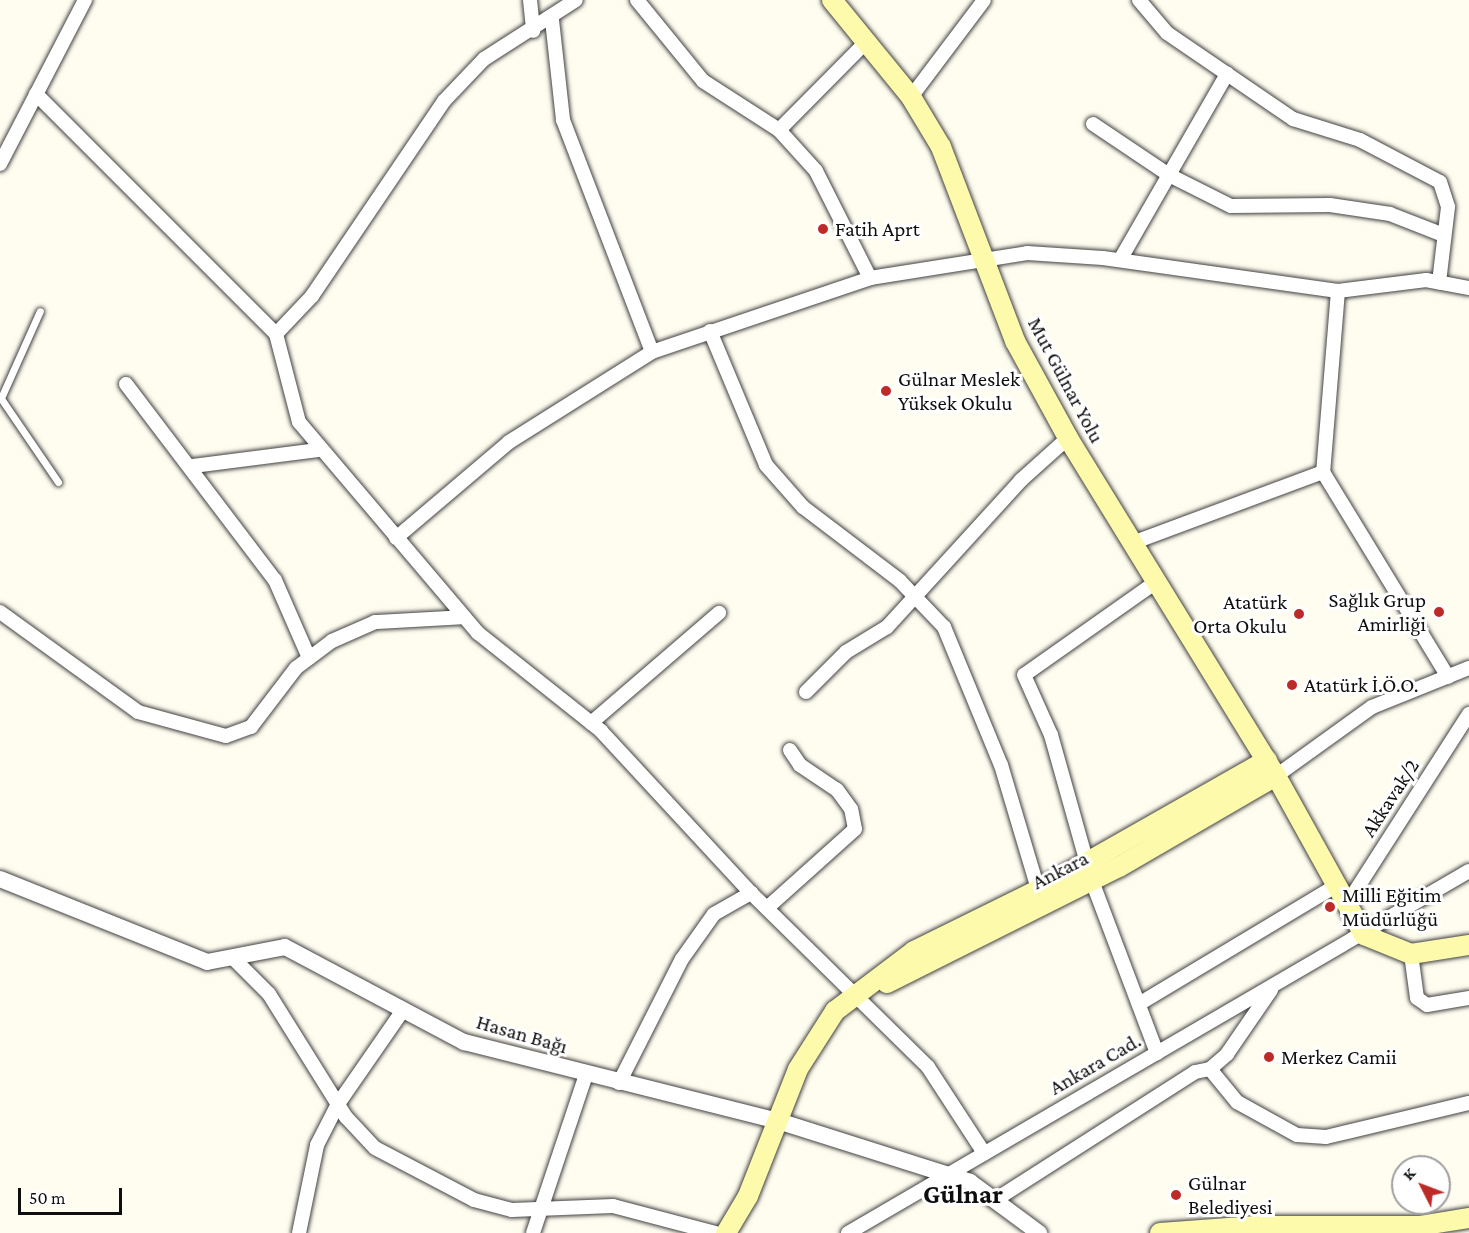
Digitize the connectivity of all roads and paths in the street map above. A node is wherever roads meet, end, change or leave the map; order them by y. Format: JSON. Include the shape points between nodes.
{"nodes":[{"id":1,"x":85,"y":0,"type":"edge"},
{"id":2,"x":530,"y":0,"type":"edge"},
{"id":3,"x":576,"y":0,"type":"edge"},
{"id":4,"x":637,"y":0,"type":"edge"},
{"id":5,"x":984,"y":0,"type":"edge"},
{"id":6,"x":1139,"y":0,"type":"edge"},
{"id":7,"x":838,"y":2,"type":"edge"},
{"id":8,"x":552,"y":20,"type":"junction"},
{"id":9,"x":533,"y":31,"type":"junction"},
{"id":10,"x":867,"y":41,"type":"junction"},
{"id":11,"x":1227,"y":75,"type":"junction"},
{"id":12,"x":36,"y":94,"type":"junction"},
{"id":13,"x":911,"y":97,"type":"junction"},
{"id":14,"x":1093,"y":124,"type":"dead end"},
{"id":15,"x":779,"y":130,"type":"junction"},
{"id":16,"x":0,"y":164,"type":"edge"},
{"id":17,"x":1169,"y":175,"type":"junction"},
{"id":18,"x":1442,"y":234,"type":"junction"},
{"id":19,"x":982,"y":257,"type":"junction"},
{"id":20,"x":1120,"y":260,"type":"junction"},
{"id":21,"x":870,"y":278,"type":"junction"},
{"id":22,"x":1439,"y":282,"type":"junction"},
{"id":23,"x":1469,"y":288,"type":"edge"},
{"id":24,"x":1338,"y":291,"type":"junction"},
{"id":25,"x":40,"y":311,"type":"dead end"},
{"id":26,"x":710,"y":331,"type":"junction"},
{"id":27,"x":276,"y":334,"type":"junction"},
{"id":28,"x":651,"y":352,"type":"junction"},
{"id":29,"x":126,"y":384,"type":"dead end"},
{"id":30,"x":0,"y":397,"type":"edge"},
{"id":31,"x":1068,"y":438,"type":"junction"},
{"id":32,"x":318,"y":450,"type":"junction"},
{"id":33,"x":193,"y":466,"type":"junction"},
{"id":34,"x":1323,"y":472,"type":"junction"},
{"id":35,"x":58,"y":482,"type":"dead end"},
{"id":36,"x":396,"y":538,"type":"junction"},
{"id":37,"x":1132,"y":543,"type":"junction"},
{"id":38,"x":1156,"y":582,"type":"junction"},
{"id":39,"x":912,"y":594,"type":"junction"},
{"id":40,"x":0,"y":612,"type":"edge"},
{"id":41,"x":718,"y":613,"type":"dead end"},
{"id":42,"x":464,"y":617,"type":"junction"},
{"id":43,"x":309,"y":658,"type":"junction"},
{"id":44,"x":1469,"y":668,"type":"edge"},
{"id":45,"x":1448,"y":677,"type":"junction"},
{"id":46,"x":806,"y":692,"type":"dead end"},
{"id":47,"x":1469,"y":714,"type":"edge"},
{"id":48,"x":591,"y":723,"type":"junction"},
{"id":49,"x":790,"y":750,"type":"dead end"},
{"id":50,"x":1272,"y":768,"type":"junction"},
{"id":51,"x":1469,"y":871,"type":"edge"},
{"id":52,"x":1089,"y":872,"type":"junction"},
{"id":53,"x":0,"y":879,"type":"edge"},
{"id":54,"x":1336,"y":885,"type":"junction"},
{"id":55,"x":751,"y":893,"type":"junction"},
{"id":56,"x":1040,"y":898,"type":"junction"},
{"id":57,"x":1347,"y":904,"type":"junction"},
{"id":58,"x":767,"y":908,"type":"junction"},
{"id":59,"x":1364,"y":935,"type":"junction"},
{"id":60,"x":1469,"y":945,"type":"edge"},
{"id":61,"x":1411,"y":954,"type":"junction"},
{"id":62,"x":232,"y":957,"type":"junction"},
{"id":63,"x":1273,"y":987,"type":"junction"},
{"id":64,"x":859,"y":996,"type":"junction"},
{"id":65,"x":1469,"y":998,"type":"edge"},
{"id":66,"x":1139,"y":1004,"type":"junction"},
{"id":67,"x":401,"y":1013,"type":"junction"},
{"id":68,"x":1156,"y":1053,"type":"junction"},
{"id":69,"x":1210,"y":1069,"type":"junction"},
{"id":70,"x":586,"y":1075,"type":"junction"},
{"id":71,"x":619,"y":1083,"type":"junction"},
{"id":72,"x":1469,"y":1103,"type":"edge"},
{"id":73,"x":338,"y":1104,"type":"junction"},
{"id":74,"x":775,"y":1120,"type":"junction"},
{"id":75,"x":984,"y":1153,"type":"junction"},
{"id":76,"x":943,"y":1177,"type":"junction"},
{"id":77,"x":995,"y":1200,"type":"junction"},
{"id":78,"x":542,"y":1211,"type":"junction"},
{"id":79,"x":1469,"y":1218,"type":"edge"},
{"id":80,"x":1256,"y":1229,"type":"edge"},
{"id":81,"x":1401,"y":1230,"type":"edge"},
{"id":82,"x":299,"y":1233,"type":"edge"},
{"id":83,"x":533,"y":1233,"type":"edge"},
{"id":84,"x":716,"y":1233,"type":"edge"},
{"id":85,"x":726,"y":1233,"type":"edge"},
{"id":86,"x":848,"y":1233,"type":"edge"},
{"id":87,"x":1039,"y":1233,"type":"edge"},
{"id":88,"x":1160,"y":1233,"type":"edge"}],
"edges":[{"from":1,"to":12,"type":"street"},
{"from":2,"to":9,"type":"street"},
{"from":3,"to":8,"type":"street"},
{"from":4,"to":15,"type":"street","via":[[703,81]]},
{"from":5,"to":13,"type":"street"},
{"from":6,"to":11,"type":"street","via":[[1167,33]]},
{"from":7,"to":10,"type":"main road","name":"Mut Gülnar Yolu"},
{"from":8,"to":9,"type":"street"},
{"from":8,"to":28,"type":"street","via":[[563,120]]},
{"from":9,"to":27,"type":"street","via":[[484,59],[444,101],[318,286]]},
{"from":10,"to":13,"type":"main road","name":"Mut Gülnar Yolu"},
{"from":10,"to":15,"type":"street"},
{"from":11,"to":17,"type":"street"},
{"from":11,"to":18,"type":"street","via":[[1293,119],[1360,140],[1440,182],[1448,207]]},
{"from":12,"to":16,"type":"street"},
{"from":12,"to":27,"type":"street"},
{"from":13,"to":19,"type":"main road","name":"Mut Gülnar Yolu","via":[[940,147]]},
{"from":14,"to":17,"type":"street"},
{"from":15,"to":21,"type":"street","via":[[816,171]]},
{"from":17,"to":18,"type":"street","via":[[1231,206],[1330,205],[1390,214]]},
{"from":17,"to":20,"type":"street"},
{"from":18,"to":22,"type":"street"},
{"from":19,"to":20,"type":"street","via":[[1027,253]]},
{"from":19,"to":21,"type":"street"},
{"from":19,"to":31,"type":"main road","name":"Mut Gülnar Yolu","via":[[1015,341]]},
{"from":20,"to":24,"type":"street"},
{"from":21,"to":26,"type":"street"},
{"from":22,"to":23,"type":"street"},
{"from":22,"to":24,"type":"street"},
{"from":24,"to":34,"type":"street"},
{"from":25,"to":30,"type":"lane"},
{"from":26,"to":28,"type":"street"},
{"from":26,"to":39,"type":"street","via":[[766,465],[803,507]]},
{"from":27,"to":32,"type":"street","via":[[298,422]]},
{"from":28,"to":36,"type":"street","via":[[509,442]]},
{"from":29,"to":33,"type":"street"},
{"from":30,"to":35,"type":"lane"},
{"from":31,"to":37,"type":"main road","name":"Mut Gülnar Yolu"},
{"from":31,"to":39,"type":"street"},
{"from":32,"to":33,"type":"street"},
{"from":32,"to":36,"type":"street"},
{"from":33,"to":43,"type":"street","via":[[275,580]]},
{"from":34,"to":37,"type":"street"},
{"from":34,"to":45,"type":"street"},
{"from":36,"to":42,"type":"street"},
{"from":37,"to":38,"type":"main road","name":"Mut Gülnar Yolu"},
{"from":38,"to":50,"type":"main road","name":"Mut Gülnar Yolu"},
{"from":38,"to":52,"type":"street","via":[[1024,675],[1051,735]]},
{"from":39,"to":46,"type":"street","via":[[887,627],[846,652]]},
{"from":39,"to":56,"type":"street","via":[[944,627],[1001,765]]},
{"from":40,"to":43,"type":"street","via":[[138,712],[226,736],[251,727]]},
{"from":41,"to":48,"type":"street"},
{"from":42,"to":43,"type":"street","via":[[375,622]]},
{"from":42,"to":48,"type":"street"},
{"from":44,"to":45,"type":"street"},
{"from":45,"to":50,"type":"street","via":[[1372,707]]},
{"from":47,"to":57,"type":"street","name":"Akkavak/2"},
{"from":48,"to":55,"type":"street"},
{"from":49,"to":58,"type":"street","via":[[800,765],[837,790],[851,809],[855,828]]},
{"from":50,"to":52,"type":"main road","name":"Ankara"},
{"from":50,"to":54,"type":"main road","name":"Mut Gülnar Yolu"},
{"from":51,"to":59,"type":"street","name":"Ankara Cad."},
{"from":52,"to":56,"type":"main road","name":"Ankara"},
{"from":52,"to":66,"type":"street"},
{"from":53,"to":62,"type":"street","name":"Hasan Bağı","via":[[207,962]]},
{"from":54,"to":57,"type":"main road","name":"Mut Gülnar Yolu"},
{"from":54,"to":66,"type":"street"},
{"from":55,"to":58,"type":"street"},
{"from":55,"to":71,"type":"street","via":[[714,914],[682,959]]},
{"from":56,"to":64,"type":"main road","name":"Ankara","via":[[914,951]]},
{"from":57,"to":59,"type":"main road","name":"Mut Gülnar Yolu"},
{"from":58,"to":64,"type":"street"},
{"from":59,"to":61,"type":"main road"},
{"from":59,"to":63,"type":"street","name":"Ankara Cad."},
{"from":60,"to":61,"type":"main road"},
{"from":61,"to":65,"type":"street","via":[[1417,998],[1427,1005]]},
{"from":62,"to":67,"type":"street","name":"Hasan Bağı","via":[[285,947]]},
{"from":62,"to":73,"type":"street","via":[[269,994]]},
{"from":63,"to":68,"type":"street","name":"Ankara Cad."},
{"from":63,"to":69,"type":"street","via":[[1227,1054]]},
{"from":64,"to":74,"type":"main road","name":"Ankara","via":[[835,1011],[798,1069]]},
{"from":64,"to":75,"type":"street","via":[[928,1067]]},
{"from":66,"to":68,"type":"street"},
{"from":67,"to":70,"type":"street","name":"Hasan Bağı","via":[[464,1042]]},
{"from":67,"to":73,"type":"street"},
{"from":68,"to":75,"type":"street","name":"Ankara Cad."},
{"from":69,"to":72,"type":"street","via":[[1237,1102],[1297,1135],[1326,1137]]},
{"from":69,"to":77,"type":"street","via":[[1195,1072]]},
{"from":70,"to":71,"type":"street","name":"Hasan Bağı"},
{"from":70,"to":78,"type":"street"},
{"from":71,"to":74,"type":"street","name":"Hasan Bağı"},
{"from":73,"to":78,"type":"street","via":[[375,1148],[474,1200]]},
{"from":73,"to":82,"type":"street","via":[[317,1145]]},
{"from":74,"to":76,"type":"street","name":"Hasan Bağı"},
{"from":74,"to":85,"type":"main road","name":"Ankara","via":[[748,1196]]},
{"from":75,"to":76,"type":"street","name":"Ankara Cad."},
{"from":76,"to":77,"type":"street","name":"Hasan Bağı","via":[[970,1182]]},
{"from":76,"to":86,"type":"street","name":"Ankara Cad."},
{"from":77,"to":87,"type":"street","name":"Hasan Bağı"},
{"from":78,"to":83,"type":"street"},
{"from":78,"to":84,"type":"street","via":[[613,1206]]},
{"from":79,"to":81,"type":"main road"},
{"from":80,"to":81,"type":"main road"},
{"from":80,"to":88,"type":"main road"}]}
